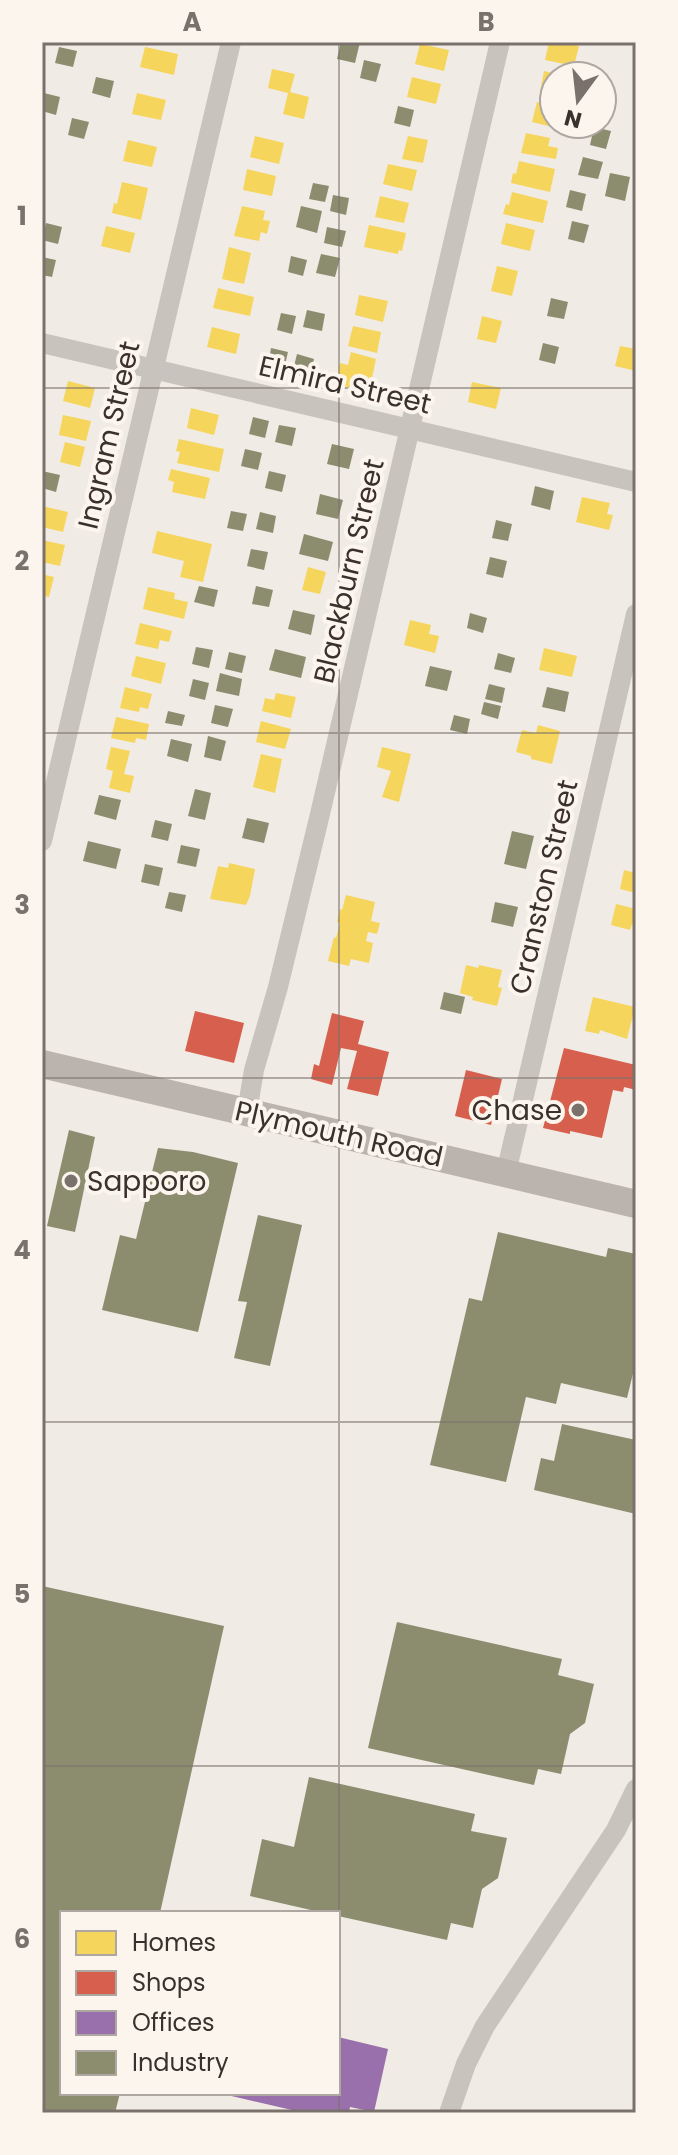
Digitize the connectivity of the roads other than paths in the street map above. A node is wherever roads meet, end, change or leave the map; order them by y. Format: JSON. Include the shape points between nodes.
{"nodes":[{"id":1,"x":231,"y":42,"type":"edge"},
{"id":2,"x":500,"y":42,"type":"edge"},
{"id":3,"x":42,"y":343,"type":"edge"},
{"id":4,"x":154,"y":369,"type":"junction"},
{"id":5,"x":411,"y":429,"type":"junction"},
{"id":6,"x":636,"y":482,"type":"edge"},
{"id":7,"x":636,"y":614,"type":"edge"},
{"id":8,"x":42,"y":841,"type":"edge"},
{"id":9,"x":42,"y":1064,"type":"edge"},
{"id":10,"x":247,"y":1112,"type":"junction"},
{"id":11,"x":506,"y":1173,"type":"junction"},
{"id":12,"x":636,"y":1204,"type":"edge"},
{"id":13,"x":636,"y":1789,"type":"edge"},
{"id":14,"x":449,"y":2113,"type":"edge"}],
"edges":[{"from":1,"to":4,"type":"street","name":"Ingram Street"},
{"from":2,"to":5,"type":"street","name":"Blackburn Street"},
{"from":3,"to":4,"type":"street","name":"Elmira Street"},
{"from":4,"to":5,"type":"street","name":"Elmira Street"},
{"from":4,"to":8,"type":"street","name":"Ingram Street"},
{"from":5,"to":6,"type":"street","name":"Elmira Street"},
{"from":5,"to":10,"type":"street","name":"Blackburn Street"},
{"from":7,"to":11,"type":"street","name":"Cranston Street"},
{"from":9,"to":10,"type":"main road","name":"Plymouth Road"},
{"from":10,"to":11,"type":"main road","name":"Plymouth Road"},
{"from":11,"to":12,"type":"main road","name":"Plymouth Road"},
{"from":13,"to":14,"type":"street","via":[[616,1830],[485,2026]]}]}
